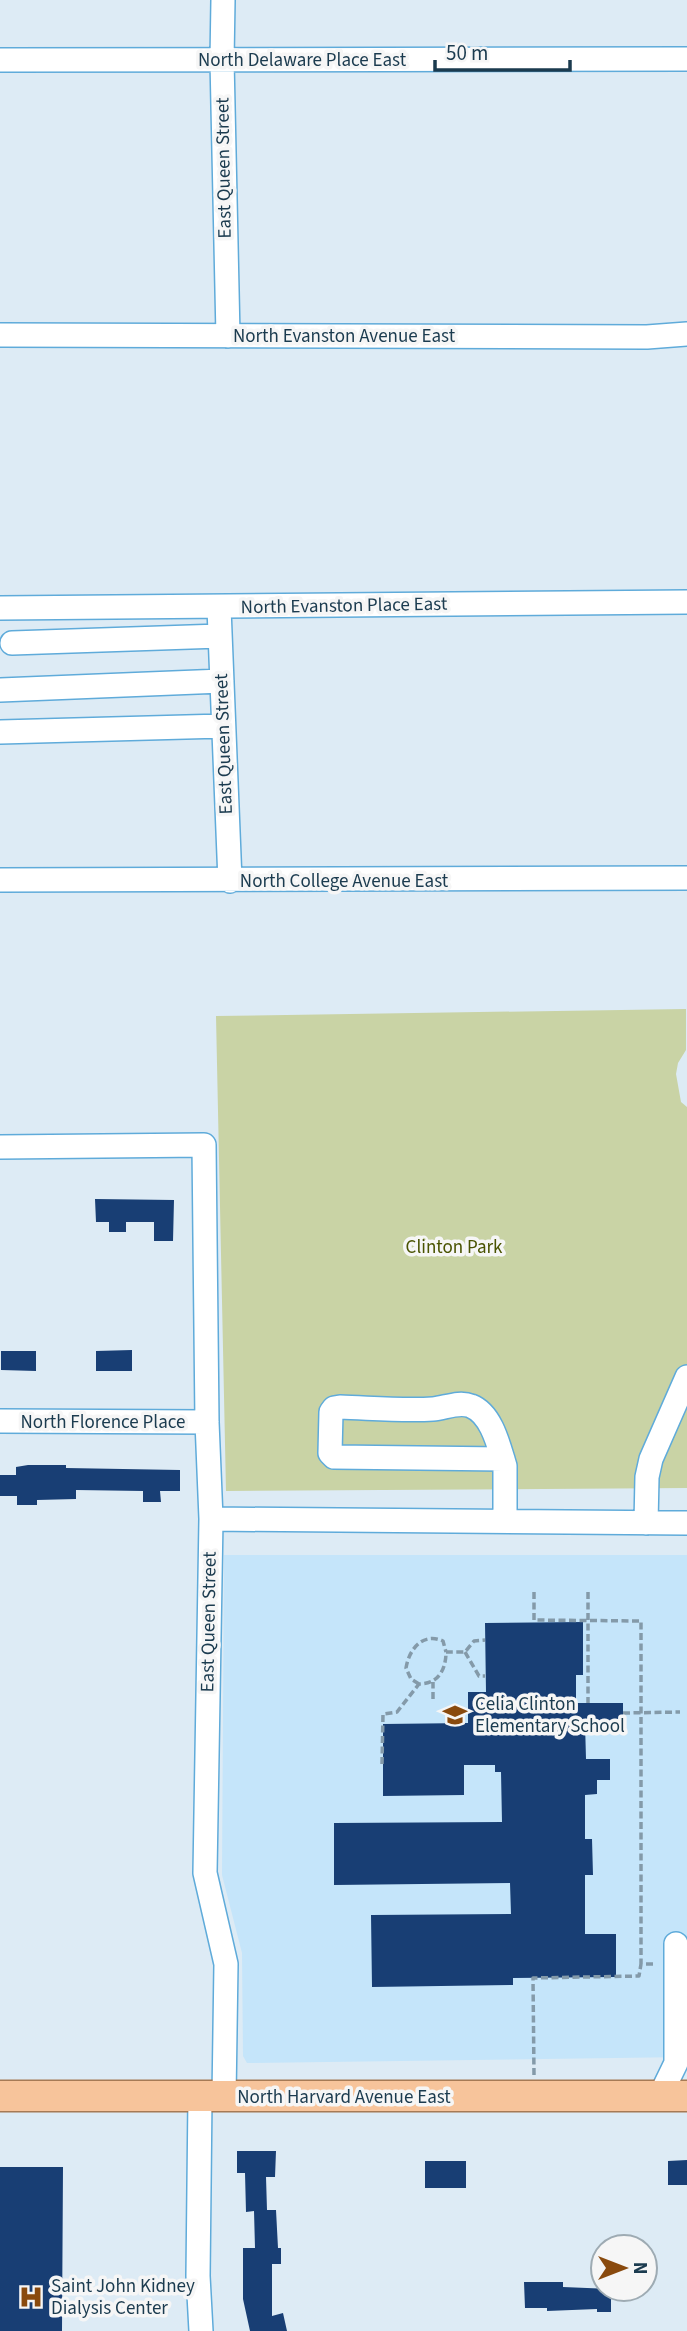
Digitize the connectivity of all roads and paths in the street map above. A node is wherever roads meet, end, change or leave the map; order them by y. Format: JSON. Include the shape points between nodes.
{"nodes":[{"id":1,"x":223,"y":0,"type":"edge"},
{"id":2,"x":687,"y":59,"type":"edge"},
{"id":3,"x":0,"y":60,"type":"edge"},
{"id":4,"x":222,"y":60,"type":"junction"},
{"id":5,"x":687,"y":334,"type":"edge"},
{"id":6,"x":0,"y":335,"type":"edge"},
{"id":7,"x":228,"y":336,"type":"junction"},
{"id":8,"x":687,"y":602,"type":"edge"},
{"id":9,"x":5,"y":608,"type":"edge"},
{"id":10,"x":219,"y":608,"type":"junction"},
{"id":11,"x":220,"y":636,"type":"junction"},
{"id":12,"x":6,"y":643,"type":"edge"},
{"id":13,"x":222,"y":681,"type":"junction"},
{"id":14,"x":0,"y":690,"type":"edge"},
{"id":15,"x":223,"y":726,"type":"junction"},
{"id":16,"x":0,"y":732,"type":"edge"},
{"id":17,"x":687,"y":878,"type":"edge"},
{"id":18,"x":0,"y":880,"type":"edge"},
{"id":19,"x":230,"y":881,"type":"junction"},
{"id":20,"x":0,"y":1147,"type":"edge"},
{"id":21,"x":687,"y":1377,"type":"edge"},
{"id":22,"x":0,"y":1421,"type":"edge"},
{"id":23,"x":207,"y":1422,"type":"junction"},
{"id":24,"x":503,"y":1459,"type":"junction"},
{"id":25,"x":211,"y":1519,"type":"junction"},
{"id":26,"x":505,"y":1521,"type":"junction"},
{"id":27,"x":646,"y":1523,"type":"junction"},
{"id":28,"x":687,"y":1523,"type":"edge"},
{"id":29,"x":534,"y":1592,"type":"dead end"},
{"id":30,"x":588,"y":1592,"type":"dead end"},
{"id":31,"x":588,"y":1620,"type":"junction"},
{"id":32,"x":485,"y":1640,"type":"dead end"},
{"id":33,"x":446,"y":1652,"type":"junction"},
{"id":34,"x":465,"y":1652,"type":"junction"},
{"id":35,"x":485,"y":1676,"type":"dead end"},
{"id":36,"x":433,"y":1682,"type":"junction"},
{"id":37,"x":419,"y":1684,"type":"junction"},
{"id":38,"x":433,"y":1699,"type":"dead end"},
{"id":39,"x":588,"y":1703,"type":"dead end"},
{"id":40,"x":680,"y":1712,"type":"dead end"},
{"id":41,"x":623,"y":1713,"type":"dead end"},
{"id":42,"x":641,"y":1713,"type":"junction"},
{"id":43,"x":382,"y":1764,"type":"dead end"},
{"id":44,"x":676,"y":1954,"type":"joint"},
{"id":45,"x":641,"y":1964,"type":"junction"},
{"id":46,"x":534,"y":2077,"type":"dead end"},
{"id":47,"x":0,"y":2096,"type":"edge"},
{"id":48,"x":212,"y":2096,"type":"junction"},
{"id":49,"x":673,"y":2096,"type":"edge"},
{"id":50,"x":201,"y":2331,"type":"edge"}],
"edges":[{"from":1,"to":4,"type":"street","name":"East Queen Street"},
{"from":2,"to":4,"type":"street","name":"North Delaware Place East"},
{"from":3,"to":4,"type":"street","name":"North Delaware Place East"},
{"from":4,"to":7,"type":"street","name":"East Queen Street"},
{"from":5,"to":7,"type":"street","name":"North Evanston Avenue East"},
{"from":6,"to":7,"type":"street","name":"North Evanston Avenue East"},
{"from":8,"to":10,"type":"street","name":"North Evanston Place East"},
{"from":9,"to":10,"type":"street","name":"North Evanston Place East"},
{"from":9,"to":12,"type":"street"},
{"from":10,"to":11,"type":"street","name":"East Queen Street"},
{"from":11,"to":12,"type":"street"},
{"from":11,"to":13,"type":"street","name":"East Queen Street"},
{"from":13,"to":14,"type":"street"},
{"from":13,"to":15,"type":"street","name":"East Queen Street"},
{"from":15,"to":16,"type":"street"},
{"from":15,"to":19,"type":"street","name":"East Queen Street"},
{"from":17,"to":19,"type":"street","name":"North College Avenue East"},
{"from":18,"to":19,"type":"street","name":"North College Avenue East"},
{"from":20,"to":23,"type":"street","name":"East Queen Street","via":[[204,1145]]},
{"from":21,"to":27,"type":"street","via":[[651,1459]]},
{"from":22,"to":23,"type":"street","name":"North Florence Place"},
{"from":23,"to":25,"type":"street","name":"East Queen Street"},
{"from":24,"to":24,"type":"street","via":[[494,1433],[470,1405],[334,1408],[331,1412],[330,1453],[334,1457]]},
{"from":24,"to":26,"type":"street"},
{"from":25,"to":26,"type":"street"},
{"from":25,"to":48,"type":"street","name":"East Queen Street","via":[[205,1873],[226,1964]]},
{"from":26,"to":27,"type":"street"},
{"from":27,"to":28,"type":"street"},
{"from":29,"to":31,"type":"path","via":[[534,1620]]},
{"from":30,"to":31,"type":"path"},
{"from":31,"to":39,"type":"path"},
{"from":31,"to":42,"type":"path","via":[[641,1621]]},
{"from":32,"to":34,"type":"path","via":[[474,1641]]},
{"from":33,"to":34,"type":"path"},
{"from":33,"to":36,"type":"path","via":[[443,1671]]},
{"from":33,"to":37,"type":"path","via":[[443,1641],[436,1638],[415,1647],[406,1668]]},
{"from":34,"to":35,"type":"path","via":[[479,1676]]},
{"from":36,"to":37,"type":"path"},
{"from":36,"to":38,"type":"path"},
{"from":37,"to":43,"type":"path","via":[[397,1712],[383,1714]]},
{"from":40,"to":42,"type":"path"},
{"from":41,"to":42,"type":"path"},
{"from":42,"to":45,"type":"path"},
{"from":44,"to":45,"type":"path"},
{"from":44,"to":49,"type":"street"},
{"from":45,"to":46,"type":"path","via":[[639,1976],[533,1978]]},
{"from":47,"to":48,"type":"main road","name":"North Harvard Avenue East"},
{"from":48,"to":49,"type":"main road","name":"North Harvard Avenue East"},
{"from":48,"to":50,"type":"street","name":"East Queen Street","via":[[198,2276]]}]}
